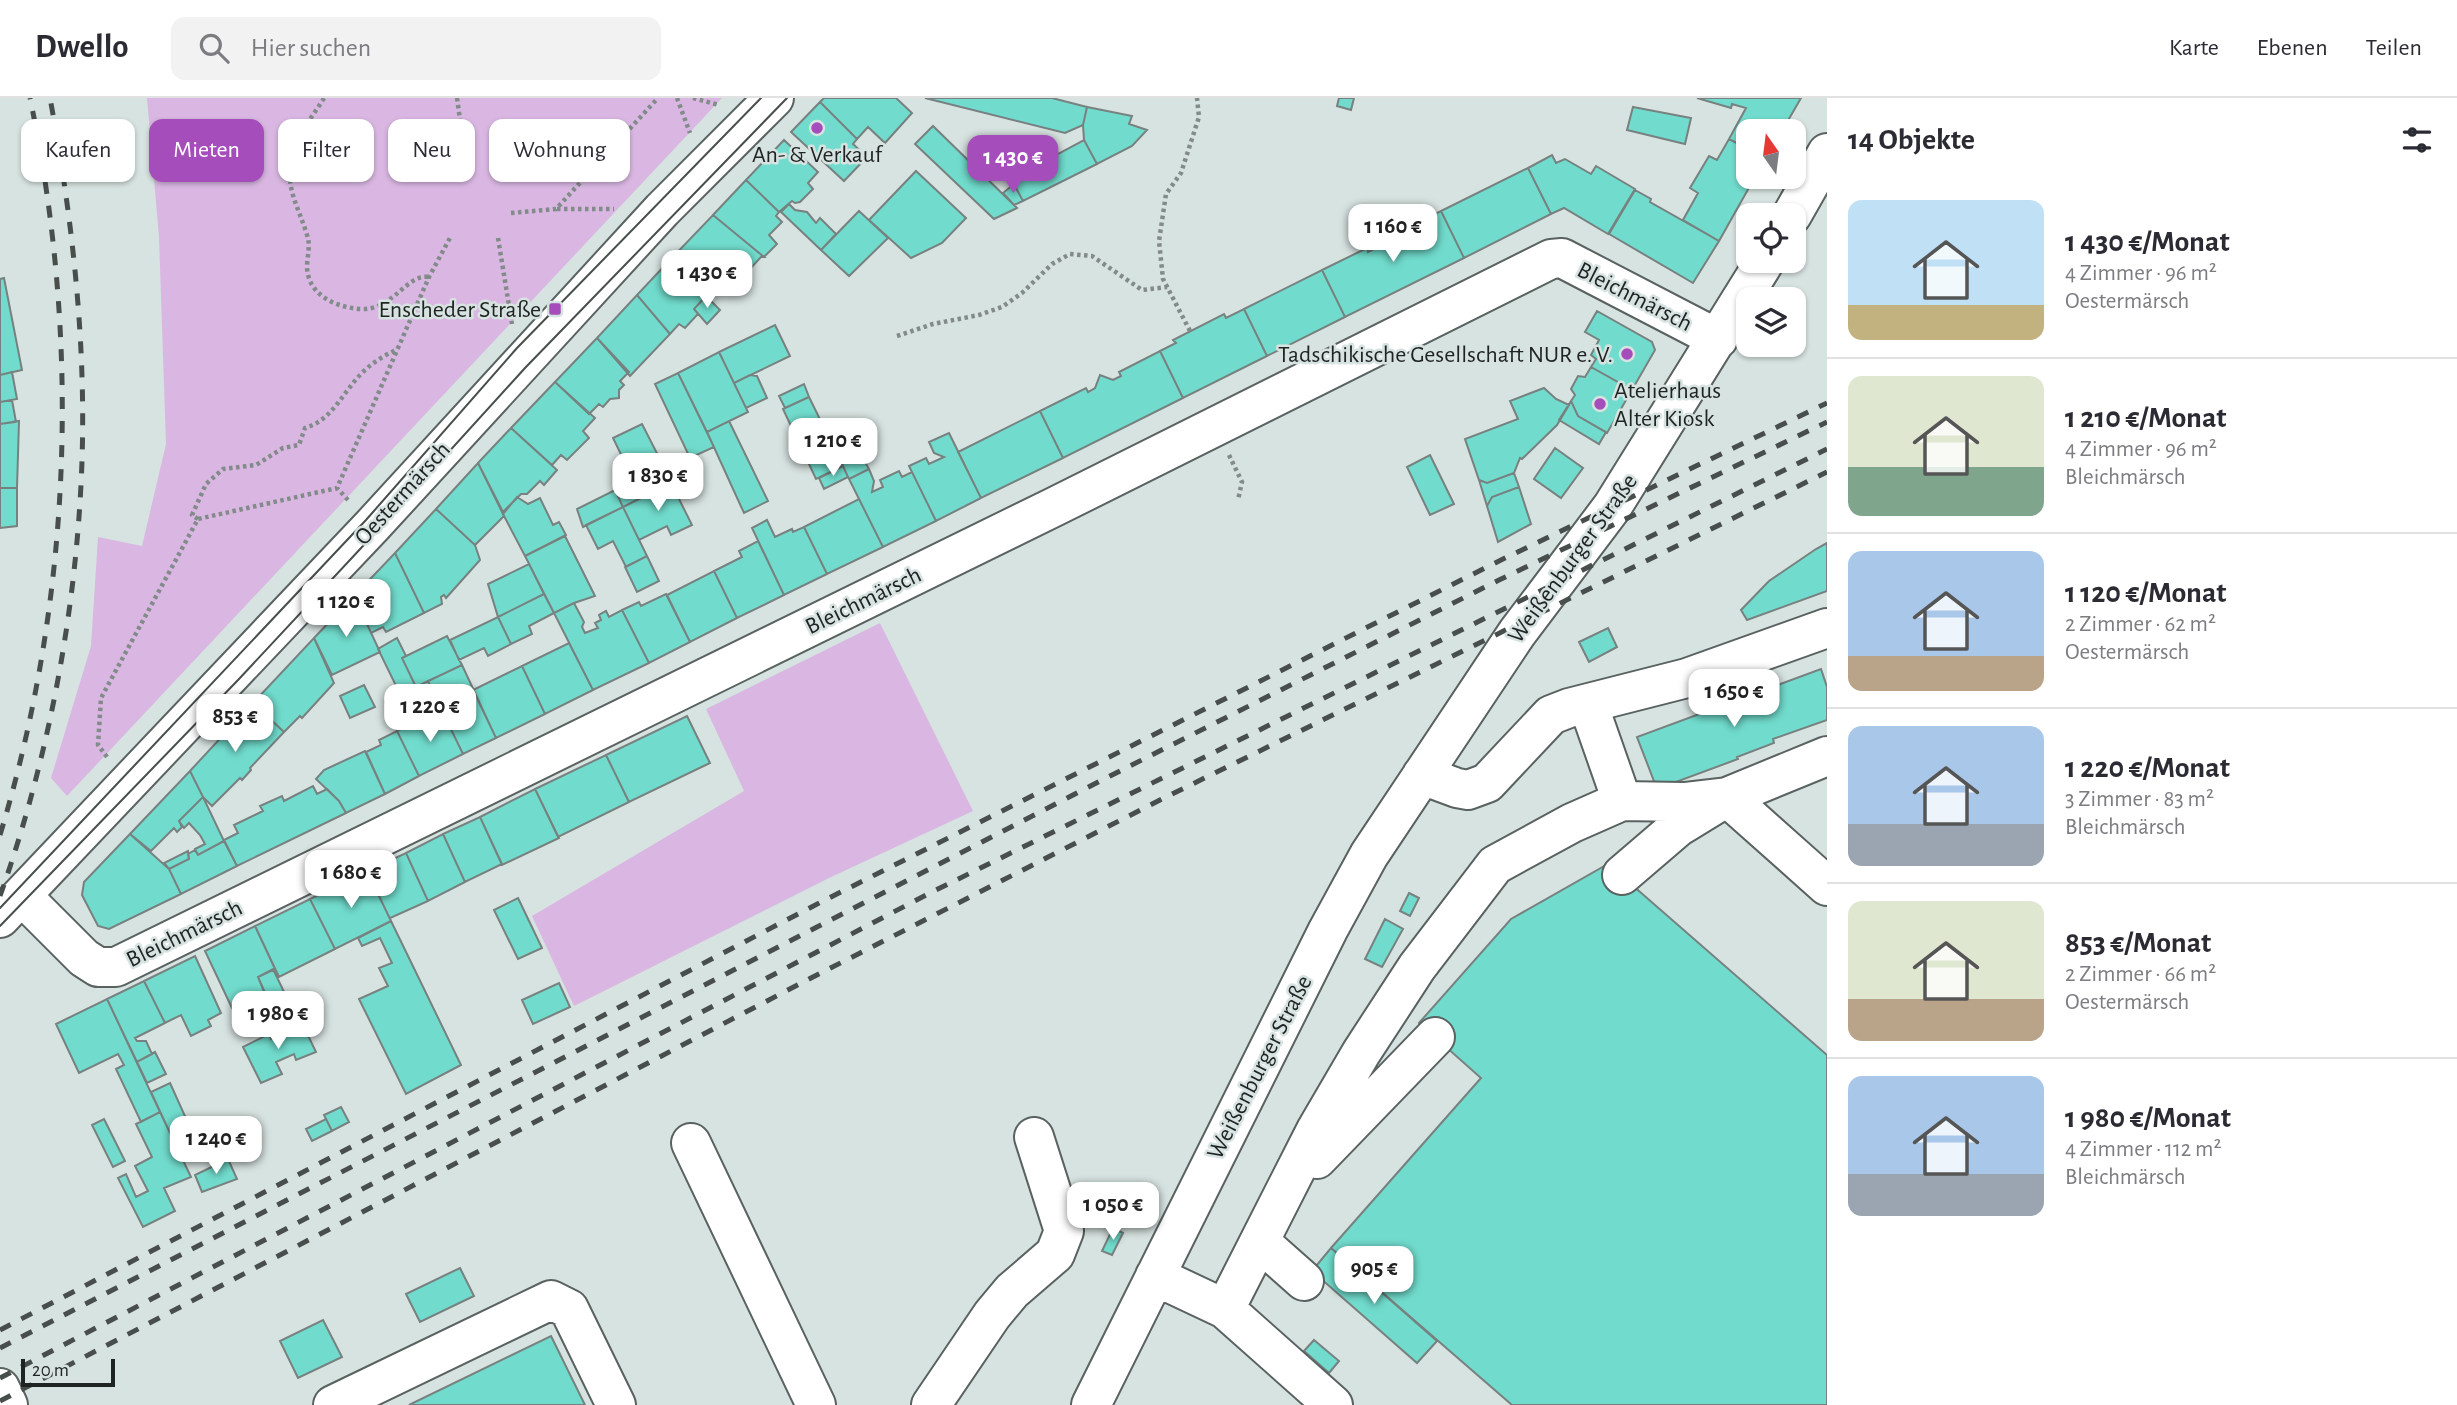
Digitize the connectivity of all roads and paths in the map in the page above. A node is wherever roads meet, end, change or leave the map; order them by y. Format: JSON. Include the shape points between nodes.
{"nodes":[{"id":1,"x":324,"y":98,"type":"edge"},
{"id":2,"x":457,"y":98,"type":"edge"},
{"id":3,"x":659,"y":98,"type":"edge"},
{"id":4,"x":774,"y":98,"type":"edge"},
{"id":5,"x":1197,"y":98,"type":"edge"},
{"id":6,"x":460,"y":119,"type":"edge"},
{"id":7,"x":1827,"y":153,"type":"edge"},
{"id":8,"x":1799,"y":203,"type":"edge"},
{"id":9,"x":556,"y":209,"type":"junction"},
{"id":10,"x":619,"y":209,"type":"dead end"},
{"id":11,"x":511,"y":213,"type":"dead end"},
{"id":12,"x":450,"y":236,"type":"dead end"},
{"id":13,"x":498,"y":238,"type":"dead end"},
{"id":14,"x":1758,"y":273,"type":"edge"},
{"id":15,"x":429,"y":277,"type":"junction"},
{"id":16,"x":1167,"y":287,"type":"junction"},
{"id":17,"x":512,"y":322,"type":"dead end"},
{"id":18,"x":1190,"y":331,"type":"dead end"},
{"id":19,"x":897,"y":336,"type":"dead end"},
{"id":20,"x":1718,"y":339,"type":"junction"},
{"id":21,"x":398,"y":349,"type":"junction"},
{"id":22,"x":1215,"y":427,"type":"junction"},
{"id":23,"x":337,"y":488,"type":"junction"},
{"id":24,"x":1238,"y":500,"type":"dead end"},
{"id":25,"x":198,"y":519,"type":"junction"},
{"id":26,"x":372,"y":526,"type":"junction"},
{"id":27,"x":1827,"y":628,"type":"edge"},
{"id":28,"x":1588,"y":704,"type":"junction"},
{"id":29,"x":1827,"y":757,"type":"edge"},
{"id":30,"x":1422,"y":775,"type":"junction"},
{"id":31,"x":130,"y":780,"type":"junction"},
{"id":32,"x":1727,"y":797,"type":"junction"},
{"id":33,"x":1622,"y":801,"type":"junction"},
{"id":34,"x":1622,"y":875,"type":"dead end"},
{"id":35,"x":1827,"y":886,"type":"edge"},
{"id":36,"x":11,"y":907,"type":"edge"},
{"id":37,"x":1435,"y":1037,"type":"dead end"},
{"id":38,"x":1034,"y":1137,"type":"dead end"},
{"id":39,"x":691,"y":1143,"type":"dead end"},
{"id":40,"x":1281,"y":1201,"type":"junction"},
{"id":41,"x":1260,"y":1242,"type":"junction"},
{"id":42,"x":1156,"y":1276,"type":"junction"},
{"id":43,"x":1304,"y":1281,"type":"dead end"},
{"id":44,"x":1225,"y":1309,"type":"junction"},
{"id":45,"x":0,"y":1388,"type":"edge"},
{"id":46,"x":8,"y":1405,"type":"edge"},
{"id":47,"x":332,"y":1405,"type":"edge"},
{"id":48,"x":616,"y":1405,"type":"edge"},
{"id":49,"x":816,"y":1405,"type":"edge"},
{"id":50,"x":931,"y":1405,"type":"edge"},
{"id":51,"x":1091,"y":1405,"type":"edge"},
{"id":52,"x":1333,"y":1405,"type":"edge"}],
"edges":[{"from":1,"to":15,"type":"path","via":[[297,137],[289,169],[293,202],[309,243],[310,282],[332,303],[360,309],[388,303],[415,279]]},
{"from":2,"to":6,"type":"path"},
{"from":3,"to":9,"type":"path"},
{"from":4,"to":26,"type":"street","name":"Oestermärsch","via":[[662,210]]},
{"from":5,"to":16,"type":"path","via":[[1199,117],[1181,173],[1166,194],[1160,223]]},
{"from":7,"to":8,"type":"street"},
{"from":9,"to":10,"type":"path"},
{"from":9,"to":11,"type":"path"},
{"from":12,"to":15,"type":"path"},
{"from":13,"to":17,"type":"path"},
{"from":14,"to":20,"type":"street","name":"Weißenburger Straße"},
{"from":15,"to":21,"type":"path"},
{"from":16,"to":18,"type":"path"},
{"from":16,"to":19,"type":"path","via":[[1142,290],[1092,256],[1070,254],[1002,307]]},
{"from":20,"to":22,"type":"street","name":"Bleichmärsch","via":[[1562,258],[1551,259]]},
{"from":20,"to":30,"type":"street","name":"Weißenburger Straße","via":[[1612,507],[1517,633]]},
{"from":21,"to":23,"type":"path"},
{"from":21,"to":25,"type":"path","via":[[374,362],[318,424],[305,428],[299,445],[283,447],[256,465],[223,469],[202,491],[192,515]]},
{"from":22,"to":24,"type":"path","via":[[1242,482]]},
{"from":22,"to":36,"type":"street","name":"Bleichmärsch","via":[[116,967],[98,967]]},
{"from":23,"to":25,"type":"path"},
{"from":23,"to":26,"type":"path"},
{"from":25,"to":31,"type":"path","via":[[101,698],[98,745]]},
{"from":26,"to":31,"type":"street","name":"Oestermärsch"},
{"from":27,"to":28,"type":"street","via":[[1687,678]]},
{"from":28,"to":30,"type":"street","via":[[1551,715],[1487,783],[1468,790]]},
{"from":28,"to":33,"type":"street"},
{"from":29,"to":32,"type":"street"},
{"from":30,"to":42,"type":"street","name":"Weißenburger Straße","via":[[1369,855],[1328,930]]},
{"from":31,"to":36,"type":"street","name":"Oestermärsch"},
{"from":32,"to":33,"type":"street"},
{"from":32,"to":34,"type":"street","via":[[1678,827]]},
{"from":32,"to":35,"type":"street"},
{"from":33,"to":40,"type":"street","via":[[1495,865],[1417,967],[1361,1053]]},
{"from":37,"to":40,"type":"street"},
{"from":38,"to":50,"type":"street","via":[[1064,1231],[1060,1242],[1055,1254],[992,1315]]},
{"from":39,"to":49,"type":"street"},
{"from":40,"to":41,"type":"street"},
{"from":41,"to":43,"type":"street"},
{"from":41,"to":44,"type":"street"},
{"from":42,"to":44,"type":"street"},
{"from":42,"to":51,"type":"street","name":"Weißenburger Straße"},
{"from":44,"to":52,"type":"street"},
{"from":45,"to":46,"type":"street"},
{"from":47,"to":48,"type":"street","via":[[551,1300],[569,1309]]}]}
